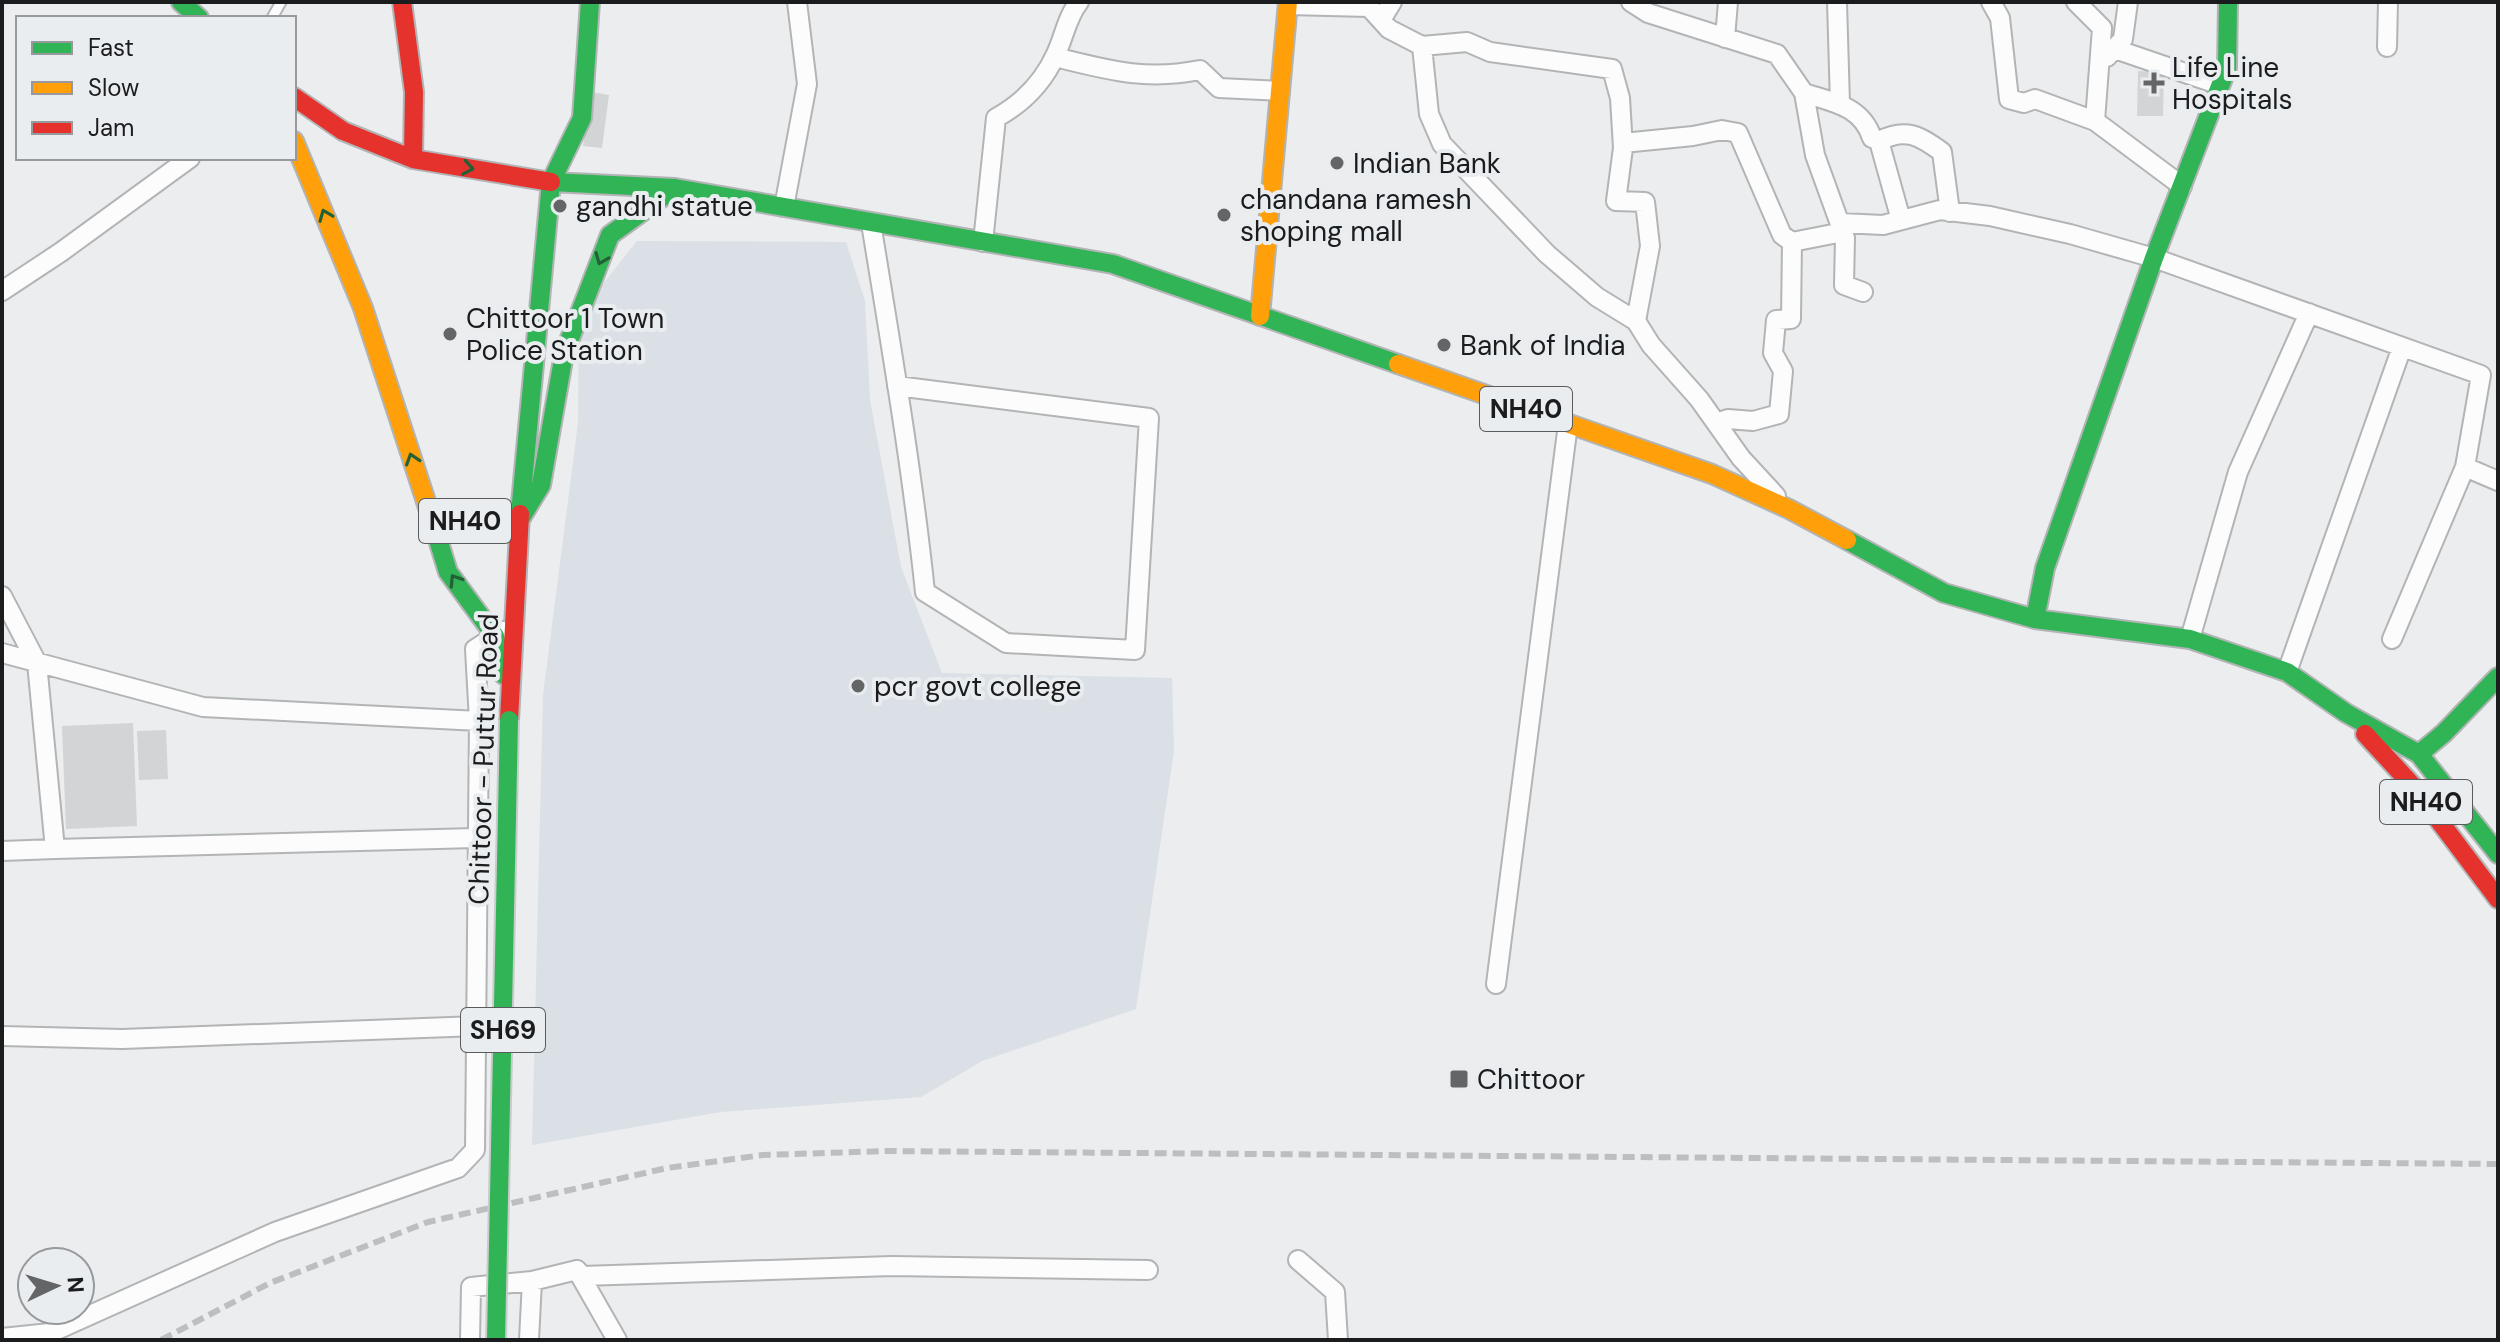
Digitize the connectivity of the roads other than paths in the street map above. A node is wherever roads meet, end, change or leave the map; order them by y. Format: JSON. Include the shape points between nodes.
{"nodes":[{"id":1,"x":181,"y":2,"type":"edge"},
{"id":2,"x":402,"y":2,"type":"edge"},
{"id":3,"x":590,"y":2,"type":"edge"},
{"id":4,"x":797,"y":2,"type":"edge"},
{"id":5,"x":1079,"y":2,"type":"edge"},
{"id":6,"x":1392,"y":2,"type":"edge"},
{"id":7,"x":1631,"y":2,"type":"edge"},
{"id":8,"x":1728,"y":2,"type":"edge"},
{"id":9,"x":1837,"y":2,"type":"edge"},
{"id":10,"x":1991,"y":2,"type":"edge"},
{"id":11,"x":2076,"y":2,"type":"edge"},
{"id":12,"x":2128,"y":2,"type":"edge"},
{"id":13,"x":2228,"y":2,"type":"edge"},
{"id":14,"x":2388,"y":2,"type":"edge"},
{"id":15,"x":1288,"y":3,"type":"edge"},
{"id":16,"x":197,"y":16,"type":"edge"},
{"id":17,"x":1381,"y":20,"type":"junction"},
{"id":18,"x":1725,"y":38,"type":"junction"},
{"id":19,"x":1422,"y":46,"type":"junction"},
{"id":20,"x":2387,"y":47,"type":"dead end"},
{"id":21,"x":2115,"y":49,"type":"junction"},
{"id":22,"x":1055,"y":57,"type":"junction"},
{"id":23,"x":2100,"y":66,"type":"junction"},
{"id":24,"x":2220,"y":85,"type":"junction"},
{"id":25,"x":1280,"y":91,"type":"junction"},
{"id":26,"x":1804,"y":93,"type":"junction"},
{"id":27,"x":296,"y":98,"type":"edge"},
{"id":28,"x":1840,"y":104,"type":"junction"},
{"id":29,"x":2095,"y":121,"type":"junction"},
{"id":30,"x":1879,"y":141,"type":"junction"},
{"id":31,"x":1623,"y":143,"type":"junction"},
{"id":32,"x":296,"y":146,"type":"edge"},
{"id":33,"x":413,"y":159,"type":"junction"},
{"id":34,"x":187,"y":160,"type":"edge"},
{"id":35,"x":551,"y":182,"type":"junction"},
{"id":36,"x":2182,"y":186,"type":"junction"},
{"id":37,"x":675,"y":188,"type":"junction"},
{"id":38,"x":784,"y":207,"type":"junction"},
{"id":39,"x":1950,"y":212,"type":"junction"},
{"id":40,"x":1901,"y":220,"type":"junction"},
{"id":41,"x":871,"y":223,"type":"junction"},
{"id":42,"x":1842,"y":227,"type":"junction"},
{"id":43,"x":983,"y":242,"type":"junction"},
{"id":44,"x":1792,"y":242,"type":"junction"},
{"id":45,"x":2154,"y":258,"type":"junction"},
{"id":46,"x":2,"y":291,"type":"edge"},
{"id":47,"x":1863,"y":292,"type":"dead end"},
{"id":48,"x":2309,"y":313,"type":"junction"},
{"id":49,"x":1260,"y":316,"type":"junction"},
{"id":50,"x":1636,"y":321,"type":"junction"},
{"id":51,"x":2402,"y":347,"type":"junction"},
{"id":52,"x":897,"y":386,"type":"junction"},
{"id":53,"x":1716,"y":423,"type":"junction"},
{"id":54,"x":1568,"y":424,"type":"junction"},
{"id":55,"x":2465,"y":467,"type":"junction"},
{"id":56,"x":2498,"y":481,"type":"edge"},
{"id":57,"x":1789,"y":509,"type":"junction"},
{"id":58,"x":432,"y":520,"type":"junction"},
{"id":59,"x":519,"y":521,"type":"junction"},
{"id":60,"x":2,"y":596,"type":"edge"},
{"id":61,"x":2035,"y":619,"type":"junction"},
{"id":62,"x":516,"y":622,"type":"junction"},
{"id":63,"x":495,"y":636,"type":"junction"},
{"id":64,"x":2190,"y":639,"type":"junction"},
{"id":65,"x":2392,"y":639,"type":"dead end"},
{"id":66,"x":2,"y":653,"type":"edge"},
{"id":67,"x":37,"y":663,"type":"junction"},
{"id":68,"x":2287,"y":672,"type":"junction"},
{"id":69,"x":2498,"y":677,"type":"edge"},
{"id":70,"x":510,"y":699,"type":"junction"},
{"id":71,"x":2346,"y":713,"type":"junction"},
{"id":72,"x":479,"y":721,"type":"junction"},
{"id":73,"x":2419,"y":754,"type":"junction"},
{"id":74,"x":476,"y":838,"type":"junction"},
{"id":75,"x":55,"y":849,"type":"junction"},
{"id":76,"x":2,"y":851,"type":"edge"},
{"id":77,"x":2498,"y":854,"type":"edge"},
{"id":78,"x":2498,"y":899,"type":"edge"},
{"id":79,"x":1496,"y":984,"type":"dead end"},
{"id":80,"x":478,"y":1026,"type":"junction"},
{"id":81,"x":2,"y":1036,"type":"edge"},
{"id":82,"x":1298,"y":1260,"type":"dead end"},
{"id":83,"x":577,"y":1270,"type":"junction"},
{"id":84,"x":1148,"y":1270,"type":"dead end"},
{"id":85,"x":532,"y":1281,"type":"junction"},
{"id":86,"x":2,"y":1338,"type":"edge"},
{"id":87,"x":470,"y":1340,"type":"edge"},
{"id":88,"x":496,"y":1340,"type":"edge"},
{"id":89,"x":529,"y":1340,"type":"edge"},
{"id":90,"x":617,"y":1340,"type":"edge"},
{"id":91,"x":1338,"y":1340,"type":"edge"}],
"edges":[{"from":1,"to":16,"type":"main road"},
{"from":2,"to":33,"type":"main road","via":[[414,92]]},
{"from":3,"to":35,"type":"main road","via":[[582,118]]},
{"from":4,"to":38,"type":"street","via":[[807,84]]},
{"from":5,"to":22,"type":"street"},
{"from":6,"to":17,"type":"street"},
{"from":7,"to":18,"type":"street","via":[[1648,13]]},
{"from":8,"to":18,"type":"street"},
{"from":9,"to":28,"type":"street"},
{"from":10,"to":29,"type":"street","via":[[2000,18],[2009,99],[2035,99]]},
{"from":11,"to":23,"type":"street","via":[[2102,28]]},
{"from":12,"to":21,"type":"street","via":[[2123,39]]},
{"from":13,"to":24,"type":"main road","via":[[2227,68]]},
{"from":14,"to":20,"type":"street"},
{"from":15,"to":17,"type":"street","via":[[1369,7]]},
{"from":15,"to":25,"type":"main road"},
{"from":17,"to":19,"type":"street"},
{"from":18,"to":26,"type":"street","via":[[1777,54]]},
{"from":19,"to":31,"type":"street","via":[[1467,42],[1490,52],[1612,69]]},
{"from":19,"to":50,"type":"street","via":[[1429,114],[1442,144],[1547,254],[1597,297]]},
{"from":21,"to":23,"type":"street"},
{"from":21,"to":24,"type":"street"},
{"from":22,"to":25,"type":"street","via":[[1125,75],[1173,76],[1200,70],[1219,88]]},
{"from":22,"to":43,"type":"street","via":[[1020,105],[996,118]]},
{"from":23,"to":29,"type":"street"},
{"from":24,"to":36,"type":"main road"},
{"from":25,"to":49,"type":"main road"},
{"from":26,"to":28,"type":"street"},
{"from":26,"to":42,"type":"street","via":[[1815,155]]},
{"from":27,"to":33,"type":"main road","number":"NH40","via":[[343,131]]},
{"from":28,"to":30,"type":"street","via":[[1853,110]]},
{"from":29,"to":36,"type":"street"},
{"from":30,"to":39,"type":"street","via":[[1892,134],[1919,135],[1942,152]]},
{"from":30,"to":40,"type":"street"},
{"from":31,"to":44,"type":"street","via":[[1722,130],[1738,133],[1782,235]]},
{"from":31,"to":50,"type":"street","via":[[1616,201],[1645,202],[1650,246]]},
{"from":58,"to":32,"type":"main road","number":"NH40","one_way":true,"via":[[363,308]]},
{"from":33,"to":35,"type":"main road","number":"NH40","one_way":true},
{"from":34,"to":46,"type":"street"},
{"from":35,"to":37,"type":"main road","number":"NH40"},
{"from":35,"to":59,"type":"main road","name":"Chittoor - Puttur Road","number":"SH69"},
{"from":36,"to":45,"type":"main road"},
{"from":37,"to":38,"type":"main road","number":"NH40"},
{"from":37,"to":59,"type":"main road","number":"NH40","one_way":true,"via":[[610,235],[564,354],[541,485]]},
{"from":38,"to":41,"type":"main road","number":"NH40"},
{"from":39,"to":40,"type":"street"},
{"from":39,"to":45,"type":"street","via":[[2004,219]]},
{"from":40,"to":42,"type":"street"},
{"from":41,"to":43,"type":"main road","number":"NH40"},
{"from":41,"to":52,"type":"street"},
{"from":42,"to":44,"type":"street"},
{"from":42,"to":47,"type":"street","via":[[1844,285]]},
{"from":43,"to":49,"type":"main road","number":"NH40","via":[[1113,264]]},
{"from":44,"to":53,"type":"street","via":[[1791,319],[1776,320],[1773,353],[1783,371],[1779,414]]},
{"from":45,"to":48,"type":"street"},
{"from":45,"to":61,"type":"main road","via":[[2045,568]]},
{"from":48,"to":51,"type":"street"},
{"from":48,"to":64,"type":"street","via":[[2238,472]]},
{"from":49,"to":54,"type":"main road","number":"NH40"},
{"from":50,"to":53,"type":"street"},
{"from":51,"to":55,"type":"street","via":[[2481,375]]},
{"from":51,"to":68,"type":"street"},
{"from":52,"to":52,"type":"street","via":[[1149,418],[1135,650],[1006,643],[925,592]]},
{"from":53,"to":57,"type":"street"},
{"from":54,"to":57,"type":"main road","number":"NH40","via":[[1712,474]]},
{"from":54,"to":79,"type":"street"},
{"from":55,"to":56,"type":"street"},
{"from":55,"to":65,"type":"street"},
{"from":57,"to":61,"type":"main road","number":"NH40","via":[[1944,593]]},
{"from":58,"to":59,"type":"main road","number":"NH40"},
{"from":63,"to":58,"type":"main road","one_way":true,"via":[[448,572]]},
{"from":59,"to":62,"type":"main road","name":"Chittoor - Puttur Road","number":"SH69"},
{"from":60,"to":67,"type":"street"},
{"from":61,"to":64,"type":"main road","number":"NH40"},
{"from":62,"to":63,"type":"street"},
{"from":62,"to":70,"type":"main road","name":"Chittoor - Puttur Road","number":"SH69"},
{"from":63,"to":70,"type":"main road"},
{"from":63,"to":72,"type":"street","via":[[475,649]]},
{"from":64,"to":68,"type":"main road","number":"NH40"},
{"from":66,"to":67,"type":"street"},
{"from":67,"to":72,"type":"street","via":[[203,707]]},
{"from":67,"to":75,"type":"street"},
{"from":68,"to":71,"type":"main road","number":"NH40"},
{"from":69,"to":73,"type":"main road"},
{"from":70,"to":88,"type":"main road","name":"Chittoor - Puttur Road","number":"SH69","bridge":true},
{"from":71,"to":73,"type":"main road","number":"NH40"},
{"from":71,"to":78,"type":"main road","number":"NH40","via":[[2413,786]]},
{"from":72,"to":74,"type":"street"},
{"from":73,"to":77,"type":"main road","number":"NH40"},
{"from":74,"to":75,"type":"street"},
{"from":74,"to":80,"type":"street"},
{"from":75,"to":76,"type":"street"},
{"from":80,"to":81,"type":"street","via":[[122,1039]]},
{"from":80,"to":86,"type":"street","via":[[475,1150],[458,1168],[275,1232],[50,1333]]},
{"from":82,"to":91,"type":"street","via":[[1335,1292]]},
{"from":83,"to":84,"type":"street","via":[[582,1276],[892,1266]]},
{"from":83,"to":85,"type":"street"},
{"from":83,"to":90,"type":"street"},
{"from":85,"to":87,"type":"street","via":[[471,1287]]},
{"from":85,"to":89,"type":"street"}]}
